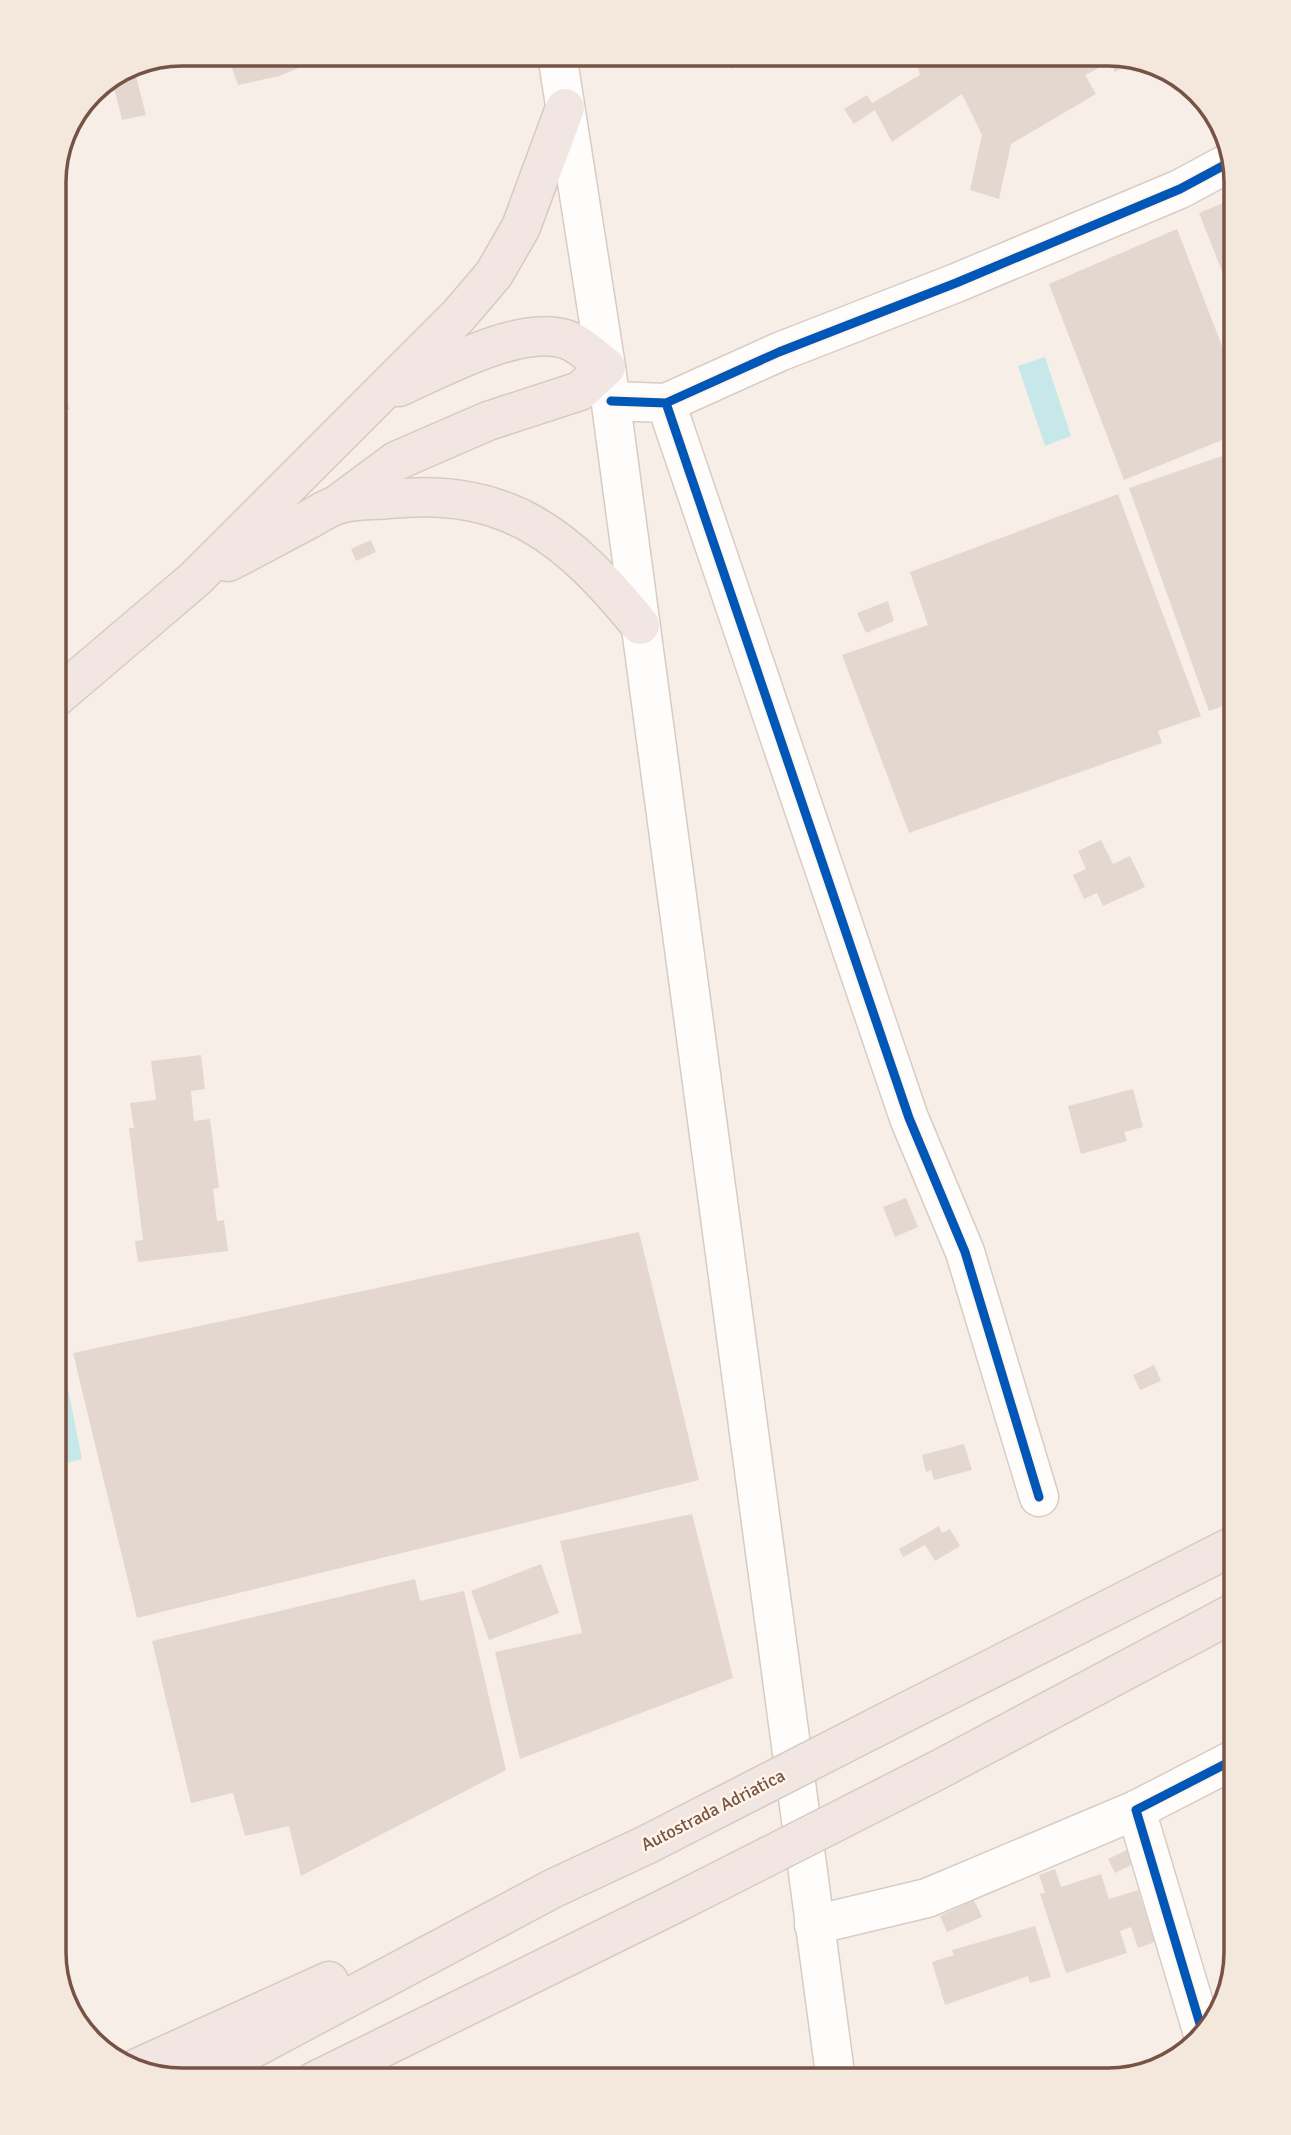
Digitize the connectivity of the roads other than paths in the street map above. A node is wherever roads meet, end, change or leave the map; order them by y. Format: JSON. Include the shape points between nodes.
{"nodes":[{"id":1,"x":559,"y":66,"type":"edge"},
{"id":2,"x":565,"y":108,"type":"junction"},
{"id":3,"x":1224,"y":165,"type":"edge"},
{"id":4,"x":608,"y":384,"type":"junction"},
{"id":5,"x":379,"y":395,"type":"junction"},
{"id":6,"x":666,"y":403,"type":"junction"},
{"id":7,"x":338,"y":504,"type":"junction"},
{"id":8,"x":195,"y":579,"type":"junction"},
{"id":9,"x":640,"y":625,"type":"junction"},
{"id":10,"x":67,"y":688,"type":"edge"},
{"id":11,"x":1039,"y":1497,"type":"dead end"},
{"id":12,"x":1224,"y":1551,"type":"edge"},
{"id":13,"x":1224,"y":1618,"type":"edge"},
{"id":14,"x":1224,"y":1765,"type":"edge"},
{"id":15,"x":1136,"y":1810,"type":"junction"},
{"id":16,"x":554,"y":1888,"type":"junction"},
{"id":17,"x":814,"y":1925,"type":"junction"},
{"id":18,"x":1200,"y":2024,"type":"edge"},
{"id":19,"x":148,"y":2063,"type":"edge"},
{"id":20,"x":216,"y":2068,"type":"edge"},
{"id":21,"x":341,"y":2068,"type":"edge"},
{"id":22,"x":834,"y":2068,"type":"edge"}],
"edges":[{"from":1,"to":2,"type":"street"},
{"from":2,"to":4,"type":"street"},
{"from":2,"to":5,"type":"highway","via":[[521,227],[494,274]]},
{"from":3,"to":6,"type":"street","via":[[1180,189],[779,352]]},
{"from":4,"to":5,"type":"highway","via":[[568,340],[538,337],[488,348]]},
{"from":4,"to":6,"type":"street"},
{"from":4,"to":7,"type":"highway","via":[[488,421],[396,461]]},
{"from":4,"to":9,"type":"street"},
{"from":5,"to":8,"type":"highway"},
{"from":6,"to":11,"type":"street","via":[[909,1118],[965,1252]]},
{"from":7,"to":8,"type":"highway"},
{"from":7,"to":9,"type":"highway","via":[[418,496],[480,503],[508,512],[580,558]]},
{"from":8,"to":10,"type":"highway"},
{"from":9,"to":17,"type":"street"},
{"from":12,"to":16,"type":"highway","name":"Autostrada Adriatica","bridge":true},
{"from":13,"to":21,"type":"highway","bridge":true,"via":[[937,1770]]},
{"from":14,"to":15,"type":"street"},
{"from":15,"to":17,"type":"street","via":[[927,1898]]},
{"from":15,"to":18,"type":"street"},
{"from":16,"to":19,"type":"highway","via":[[457,1921]]},
{"from":16,"to":20,"type":"highway","name":"Autostrada Adriatica"},
{"from":17,"to":22,"type":"street"}]}
